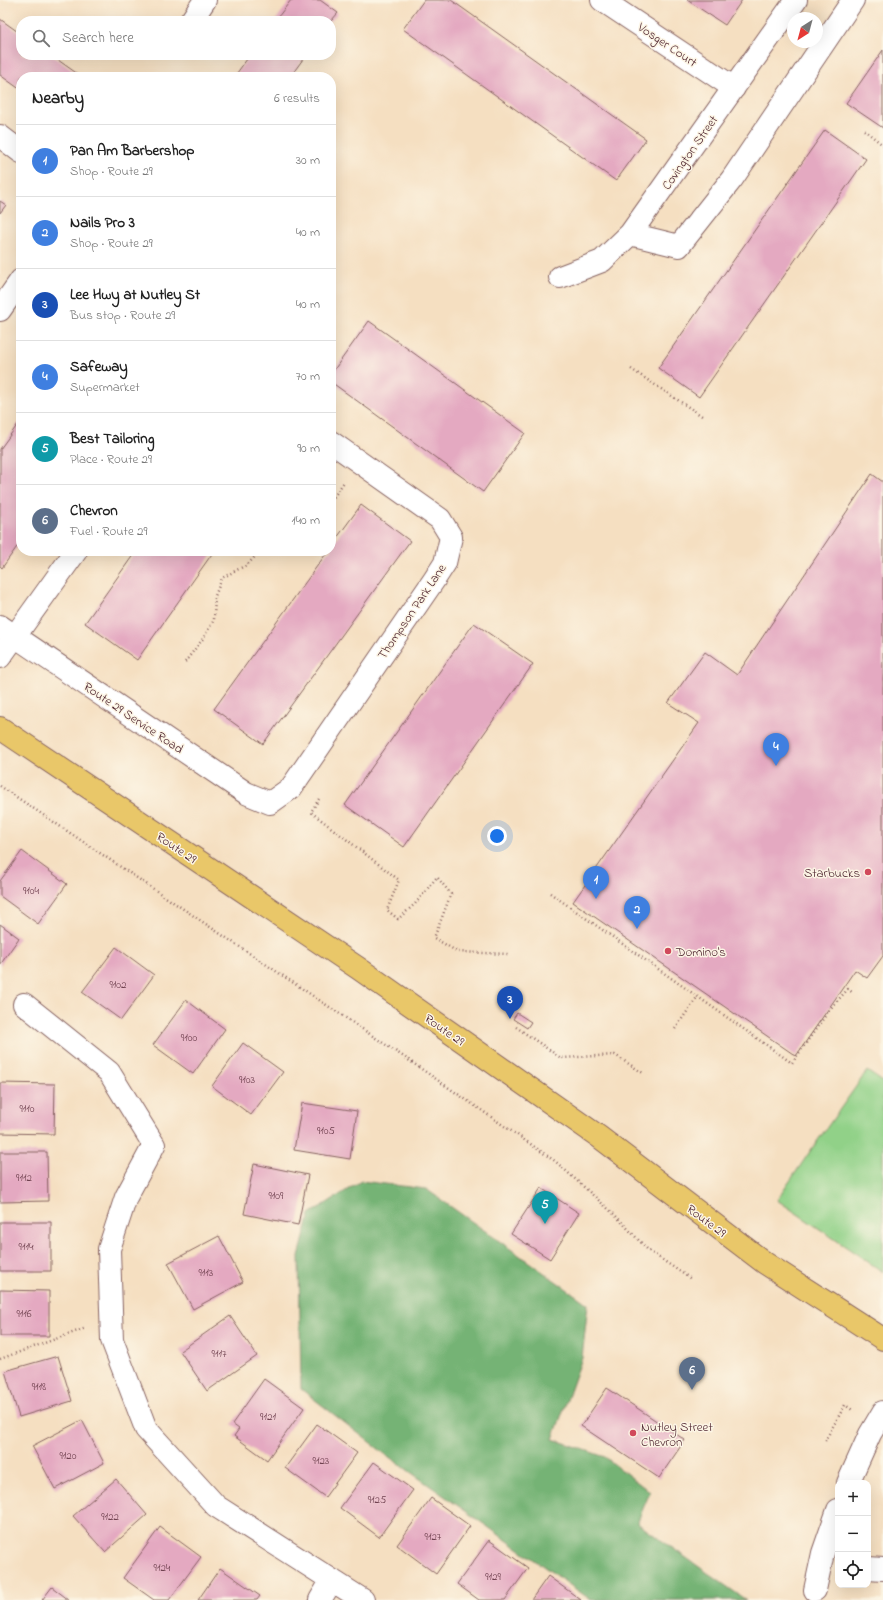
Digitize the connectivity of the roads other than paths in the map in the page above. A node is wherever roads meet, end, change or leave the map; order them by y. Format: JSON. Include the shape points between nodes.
{"nodes":[{"id":1,"x":205,"y":0,"type":"edge"},
{"id":2,"x":602,"y":0,"type":"edge"},
{"id":3,"x":796,"y":0,"type":"edge"},
{"id":4,"x":853,"y":0,"type":"edge"},
{"id":5,"x":194,"y":16,"type":"edge"},
{"id":6,"x":734,"y":88,"type":"junction"},
{"id":7,"x":0,"y":136,"type":"edge"},
{"id":8,"x":16,"y":148,"type":"edge"},
{"id":9,"x":630,"y":234,"type":"junction"},
{"id":10,"x":560,"y":277,"type":"dead end"},
{"id":11,"x":16,"y":287,"type":"edge"},
{"id":12,"x":0,"y":310,"type":"edge"},
{"id":13,"x":336,"y":446,"type":"edge"},
{"id":14,"x":72,"y":556,"type":"edge"},
{"id":15,"x":7,"y":631,"type":"edge"},
{"id":16,"x":0,"y":657,"type":"edge"},
{"id":17,"x":0,"y":728,"type":"edge"},
{"id":18,"x":270,"y":803,"type":"joint"},
{"id":19,"x":24,"y":1004,"type":"dead end"},
{"id":20,"x":883,"y":1339,"type":"edge"},
{"id":21,"x":883,"y":1412,"type":"edge"},
{"id":22,"x":849,"y":1480,"type":"edge"},
{"id":23,"x":837,"y":1516,"type":"edge"},
{"id":24,"x":829,"y":1565,"type":"edge"},
{"id":25,"x":871,"y":1568,"type":"edge"},
{"id":26,"x":883,"y":1569,"type":"edge"},
{"id":27,"x":332,"y":1580,"type":"junction"},
{"id":28,"x":815,"y":1590,"type":"dead end"},
{"id":29,"x":320,"y":1600,"type":"edge"},
{"id":30,"x":363,"y":1600,"type":"edge"}],
"edges":[{"from":1,"to":5,"type":"street"},
{"from":2,"to":6,"type":"street","name":"Vosger Court"},
{"from":3,"to":6,"type":"street","name":"Covington Street"},
{"from":4,"to":9,"type":"street","via":[[732,179],[679,246]]},
{"from":6,"to":9,"type":"street","name":"Covington Street"},
{"from":7,"to":8,"type":"street"},
{"from":9,"to":10,"type":"street","name":"Covington Street","via":[[602,261]]},
{"from":11,"to":12,"type":"street"},
{"from":13,"to":18,"type":"street","name":"Thompson Park Lane","via":[[440,519],[451,537],[445,563],[434,580],[290,788]]},
{"from":14,"to":15,"type":"street"},
{"from":15,"to":16,"type":"street"},
{"from":15,"to":18,"type":"street","name":"Route 29 Service Road","via":[[246,793]]},
{"from":17,"to":20,"type":"main road","name":"Route 29","via":[[384,986],[598,1136],[765,1263]]},
{"from":19,"to":27,"type":"street","via":[[108,1072],[154,1145],[126,1197],[109,1249],[112,1340],[146,1429],[216,1506]]},
{"from":21,"to":22,"type":"street"},
{"from":23,"to":24,"type":"street"},
{"from":24,"to":28,"type":"street"},
{"from":25,"to":26,"type":"street"},
{"from":27,"to":29,"type":"street"},
{"from":27,"to":30,"type":"street"}]}
